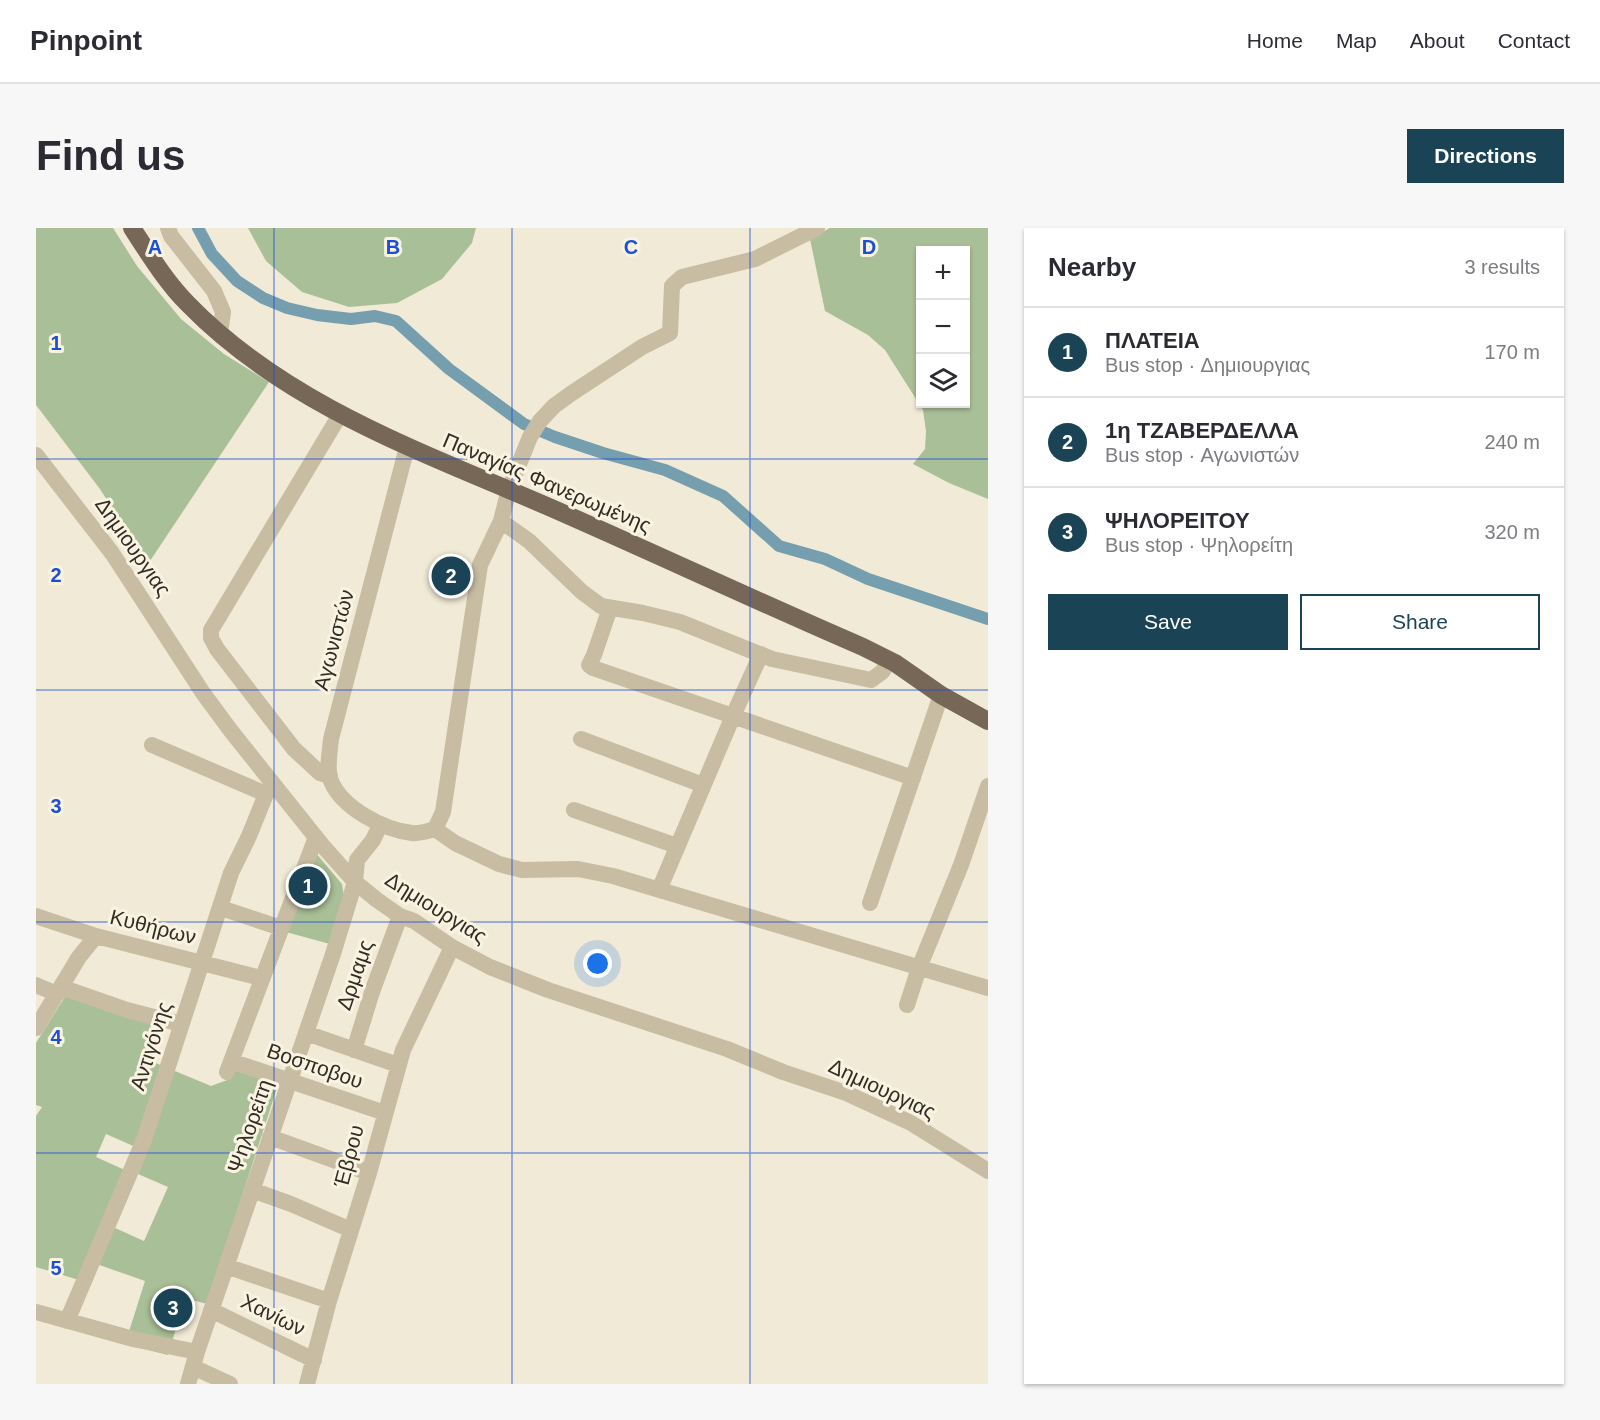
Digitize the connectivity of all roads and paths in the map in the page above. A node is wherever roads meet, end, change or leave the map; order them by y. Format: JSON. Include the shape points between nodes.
{"nodes":[{"id":1,"x":132,"y":228,"type":"edge"},
{"id":2,"x":168,"y":228,"type":"edge"},
{"id":3,"x":808,"y":231,"type":"edge"},
{"id":4,"x":220,"y":333,"type":"junction"},
{"id":5,"x":341,"y":413,"type":"junction"},
{"id":6,"x":407,"y":447,"type":"junction"},
{"id":7,"x":36,"y":455,"type":"edge"},
{"id":8,"x":509,"y":489,"type":"junction"},
{"id":9,"x":501,"y":521,"type":"junction"},
{"id":10,"x":610,"y":608,"type":"junction"},
{"id":11,"x":761,"y":654,"type":"junction"},
{"id":12,"x":890,"y":660,"type":"junction"},
{"id":13,"x":941,"y":695,"type":"junction"},
{"id":14,"x":733,"y":716,"type":"junction"},
{"id":15,"x":988,"y":721,"type":"edge"},
{"id":16,"x":581,"y":739,"type":"dead end"},
{"id":17,"x":152,"y":745,"type":"dead end"},
{"id":18,"x":330,"y":776,"type":"junction"},
{"id":19,"x":913,"y":778,"type":"junction"},
{"id":20,"x":703,"y":784,"type":"junction"},
{"id":21,"x":988,"y":786,"type":"edge"},
{"id":22,"x":270,"y":789,"type":"junction"},
{"id":23,"x":574,"y":810,"type":"dead end"},
{"id":24,"x":380,"y":825,"type":"junction"},
{"id":25,"x":435,"y":829,"type":"junction"},
{"id":26,"x":316,"y":837,"type":"junction"},
{"id":27,"x":677,"y":846,"type":"junction"},
{"id":28,"x":355,"y":882,"type":"junction"},
{"id":29,"x":659,"y":890,"type":"junction"},
{"id":30,"x":870,"y":903,"type":"dead end"},
{"id":31,"x":221,"y":908,"type":"junction"},
{"id":32,"x":36,"y":916,"type":"edge"},
{"id":33,"x":400,"y":916,"type":"junction"},
{"id":34,"x":281,"y":928,"type":"junction"},
{"id":35,"x":96,"y":936,"type":"junction"},
{"id":36,"x":452,"y":947,"type":"junction"},
{"id":37,"x":203,"y":962,"type":"junction"},
{"id":38,"x":920,"y":968,"type":"junction"},
{"id":39,"x":261,"y":978,"type":"junction"},
{"id":40,"x":36,"y":985,"type":"edge"},
{"id":41,"x":987,"y":985,"type":"edge"},
{"id":42,"x":59,"y":991,"type":"junction"},
{"id":43,"x":908,"y":1005,"type":"dead end"},
{"id":44,"x":181,"y":1024,"type":"junction"},
{"id":45,"x":36,"y":1029,"type":"edge"},
{"id":46,"x":306,"y":1033,"type":"junction"},
{"id":47,"x":354,"y":1050,"type":"junction"},
{"id":48,"x":398,"y":1065,"type":"junction"},
{"id":49,"x":289,"y":1082,"type":"junction"},
{"id":50,"x":385,"y":1113,"type":"junction"},
{"id":51,"x":270,"y":1137,"type":"junction"},
{"id":52,"x":988,"y":1171,"type":"edge"},
{"id":53,"x":369,"y":1173,"type":"junction"},
{"id":54,"x":252,"y":1190,"type":"junction"},
{"id":55,"x":351,"y":1230,"type":"junction"},
{"id":56,"x":226,"y":1266,"type":"junction"},
{"id":57,"x":329,"y":1300,"type":"junction"},
{"id":58,"x":212,"y":1310,"type":"junction"},
{"id":59,"x":36,"y":1312,"type":"edge"},
{"id":60,"x":67,"y":1321,"type":"junction"},
{"id":61,"x":195,"y":1360,"type":"junction"},
{"id":62,"x":315,"y":1360,"type":"junction"},
{"id":63,"x":188,"y":1384,"type":"edge"},
{"id":64,"x":230,"y":1384,"type":"edge"},
{"id":65,"x":308,"y":1384,"type":"edge"}],
"edges":[{"from":1,"to":4,"type":"main road","name":"Παναγίας Φανερωμένης","via":[[180,295]]},
{"from":2,"to":4,"type":"street","via":[[214,291],[223,312]]},
{"from":3,"to":8,"type":"street","via":[[755,259],[682,277],[672,286],[670,333],[642,347],[554,406],[530,437]]},
{"from":4,"to":5,"type":"main road","name":"Παναγίας Φανερωμένης","via":[[291,386]]},
{"from":5,"to":6,"type":"main road","name":"Παναγίας Φανερωμένης"},
{"from":5,"to":18,"type":"street","via":[[211,630],[218,649],[294,749],[320,773]]},
{"from":6,"to":8,"type":"main road","name":"Παναγίας Φανερωμένης"},
{"from":6,"to":18,"type":"street","name":"Αγωνιστών","via":[[331,739]]},
{"from":7,"to":22,"type":"street","name":"Δημιουργιας","via":[[112,553],[202,693]]},
{"from":8,"to":9,"type":"street"},
{"from":8,"to":12,"type":"main road","name":"Παναγίας Φανερωμένης"},
{"from":9,"to":10,"type":"street","via":[[529,541],[582,592]]},
{"from":9,"to":25,"type":"street","via":[[480,565],[442,812]]},
{"from":10,"to":11,"type":"street","via":[[680,622]]},
{"from":10,"to":14,"type":"street","via":[[589,665]]},
{"from":11,"to":12,"type":"street","via":[[871,680]]},
{"from":11,"to":14,"type":"street"},
{"from":12,"to":13,"type":"main road","name":"Παναγίας Φανερωμένης"},
{"from":13,"to":15,"type":"main road","name":"Παναγίας Φανερωμένης"},
{"from":13,"to":19,"type":"street"},
{"from":14,"to":19,"type":"street"},
{"from":14,"to":20,"type":"street"},
{"from":16,"to":20,"type":"street"},
{"from":17,"to":22,"type":"street"},
{"from":18,"to":24,"type":"street","via":[[341,796]]},
{"from":19,"to":30,"type":"street"},
{"from":20,"to":27,"type":"street"},
{"from":21,"to":38,"type":"street"},
{"from":22,"to":26,"type":"street","name":"Δημιουργιας"},
{"from":22,"to":31,"type":"street","name":"Αντιγόνης","via":[[231,873]]},
{"from":23,"to":27,"type":"street"},
{"from":24,"to":25,"type":"street","via":[[414,834]]},
{"from":24,"to":28,"type":"street","name":"Ψηλορείτη","via":[[357,861]]},
{"from":25,"to":29,"type":"street","via":[[499,864],[522,870],[578,869]]},
{"from":26,"to":28,"type":"street","name":"Δημιουργιας"},
{"from":26,"to":34,"type":"street"},
{"from":27,"to":29,"type":"street"},
{"from":28,"to":33,"type":"street","name":"Δημιουργιας"},
{"from":28,"to":46,"type":"street","name":"Ψηλορείτη"},
{"from":29,"to":38,"type":"street"},
{"from":31,"to":34,"type":"street"},
{"from":31,"to":37,"type":"street","name":"Αντιγόνης"},
{"from":32,"to":35,"type":"street","name":"Κυθήρων"},
{"from":33,"to":36,"type":"street","name":"Δημιουργιας"},
{"from":33,"to":47,"type":"street","name":"Δρμαμς"},
{"from":34,"to":39,"type":"street"},
{"from":35,"to":37,"type":"street","name":"Κυθήρων"},
{"from":35,"to":42,"type":"street"},
{"from":36,"to":48,"type":"street","name":"Έβρου"},
{"from":36,"to":52,"type":"street","name":"Δημιουργιας","via":[[548,990],[846,1093],[911,1123]]},
{"from":37,"to":39,"type":"street","name":"Κυθήρων"},
{"from":37,"to":44,"type":"street","name":"Αντιγόνης"},
{"from":38,"to":41,"type":"street"},
{"from":38,"to":43,"type":"street"},
{"from":39,"to":49,"type":"street","name":"Βοσποβου","via":[[229,1067]]},
{"from":40,"to":42,"type":"street"},
{"from":42,"to":44,"type":"street"},
{"from":42,"to":45,"type":"street"},
{"from":44,"to":60,"type":"street","name":"Αντιγόνης","via":[[144,1140]]},
{"from":46,"to":47,"type":"street"},
{"from":46,"to":49,"type":"street","name":"Ψηλορείτη"},
{"from":47,"to":48,"type":"street"},
{"from":48,"to":50,"type":"street","name":"Έβρου"},
{"from":49,"to":50,"type":"street","name":"Βοσποβου"},
{"from":49,"to":51,"type":"street","name":"Ψηλορείτη"},
{"from":50,"to":53,"type":"street","name":"Έβρου"},
{"from":51,"to":53,"type":"street"},
{"from":51,"to":54,"type":"street","name":"Ψηλορείτη"},
{"from":53,"to":55,"type":"street","name":"Έβρου"},
{"from":54,"to":55,"type":"street"},
{"from":54,"to":56,"type":"street","name":"Ψηλορείτη"},
{"from":55,"to":57,"type":"street","name":"Έβρου"},
{"from":56,"to":57,"type":"street"},
{"from":56,"to":58,"type":"street","name":"Ψηλορείτη"},
{"from":57,"to":62,"type":"street","name":"Έβρου"},
{"from":58,"to":61,"type":"street","name":"Ψηλορείτη"},
{"from":58,"to":62,"type":"street","name":"Χανίων"},
{"from":59,"to":60,"type":"street"},
{"from":60,"to":61,"type":"street"},
{"from":61,"to":63,"type":"street","name":"Ψηλορείτη"},
{"from":61,"to":64,"type":"street"},
{"from":62,"to":65,"type":"street","name":"Έβρου"}]}
